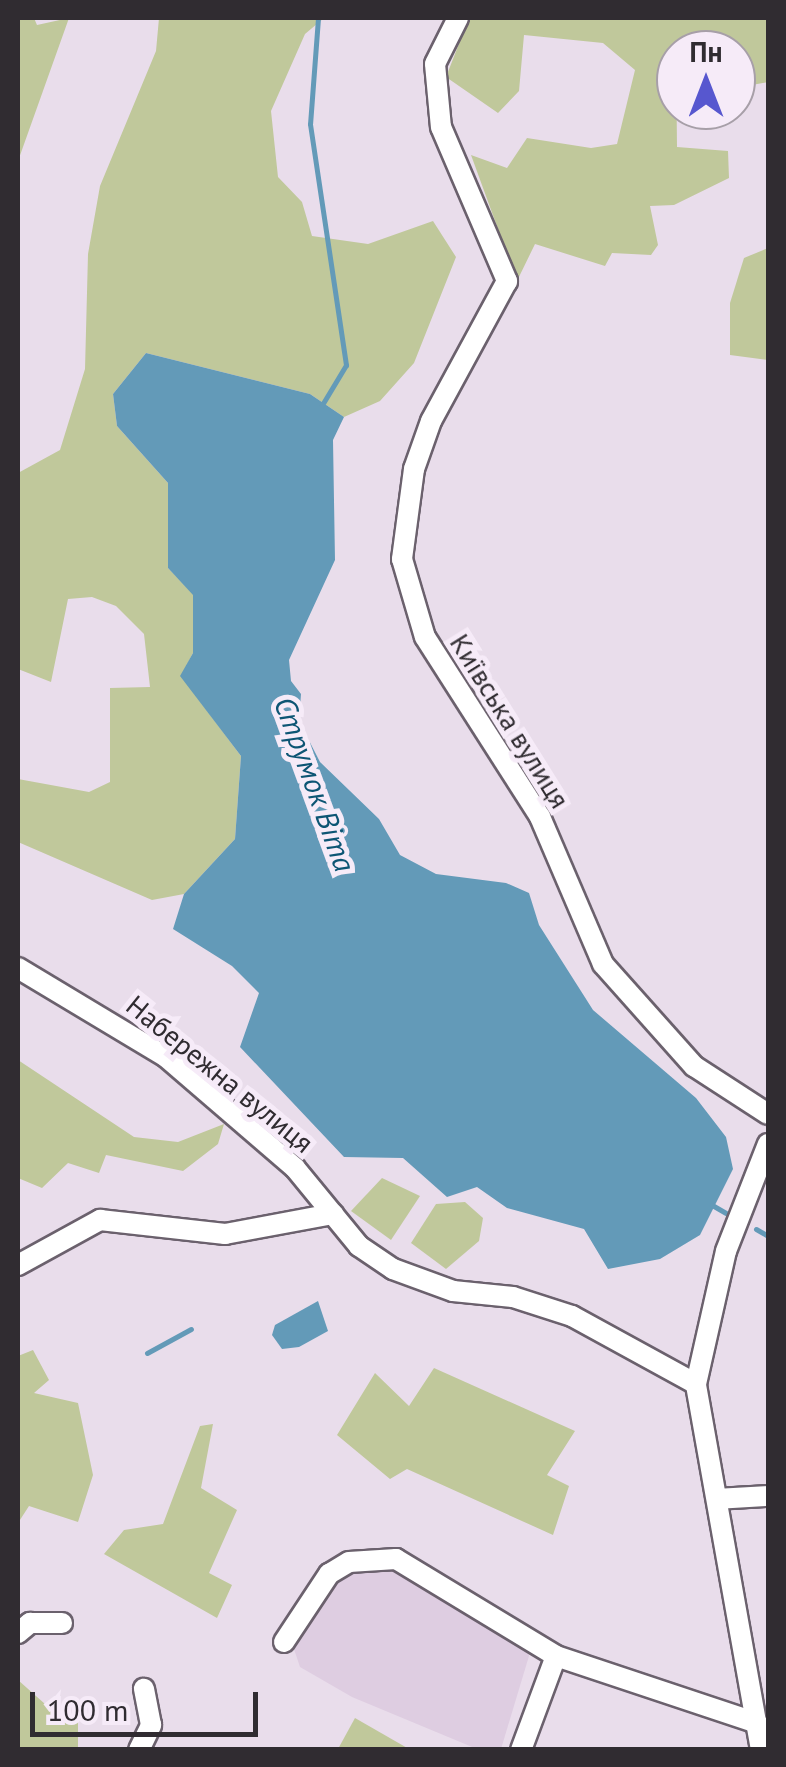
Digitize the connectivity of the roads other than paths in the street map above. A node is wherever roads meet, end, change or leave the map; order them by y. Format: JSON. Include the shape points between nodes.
{"nodes":[{"id":1,"x":458,"y":18,"type":"edge"},
{"id":2,"x":18,"y":968,"type":"edge"},
{"id":3,"x":768,"y":1114,"type":"edge"},
{"id":4,"x":766,"y":1159,"type":"edge"},
{"id":5,"x":333,"y":1214,"type":"junction"},
{"id":6,"x":18,"y":1265,"type":"edge"},
{"id":7,"x":696,"y":1384,"type":"junction"},
{"id":8,"x":768,"y":1496,"type":"edge"},
{"id":9,"x":717,"y":1500,"type":"junction"},
{"id":10,"x":62,"y":1622,"type":"dead end"},
{"id":11,"x":18,"y":1633,"type":"edge"},
{"id":12,"x":284,"y":1642,"type":"dead end"},
{"id":13,"x":556,"y":1656,"type":"junction"},
{"id":14,"x":144,"y":1689,"type":"dead end"},
{"id":15,"x":757,"y":1723,"type":"junction"},
{"id":16,"x":140,"y":1750,"type":"edge"},
{"id":17,"x":521,"y":1750,"type":"edge"},
{"id":18,"x":760,"y":1750,"type":"edge"}],
"edges":[{"from":1,"to":3,"type":"street","name":"Київська вулиця","via":[[434,64],[441,127],[507,280],[431,420],[414,469],[402,559],[425,636],[540,817],[602,964],[694,1066]]},
{"from":2,"to":5,"type":"street","name":"Набережна вулиця","via":[[101,1012],[166,1058],[295,1168]]},
{"from":4,"to":7,"type":"street","via":[[726,1251]]},
{"from":5,"to":6,"type":"street","via":[[225,1234],[100,1220]]},
{"from":5,"to":7,"type":"street","name":"Набережна вулиця","via":[[359,1246],[393,1268],[453,1291],[513,1296],[572,1316]]},
{"from":7,"to":9,"type":"street"},
{"from":8,"to":9,"type":"street"},
{"from":9,"to":15,"type":"street"},
{"from":10,"to":11,"type":"street","via":[[30,1623]]},
{"from":12,"to":13,"type":"street","via":[[330,1574],[376,1556],[418,1566]]},
{"from":13,"to":15,"type":"street"},
{"from":13,"to":17,"type":"street"},
{"from":14,"to":16,"type":"street","via":[[151,1726]]},
{"from":15,"to":18,"type":"street"}]}
